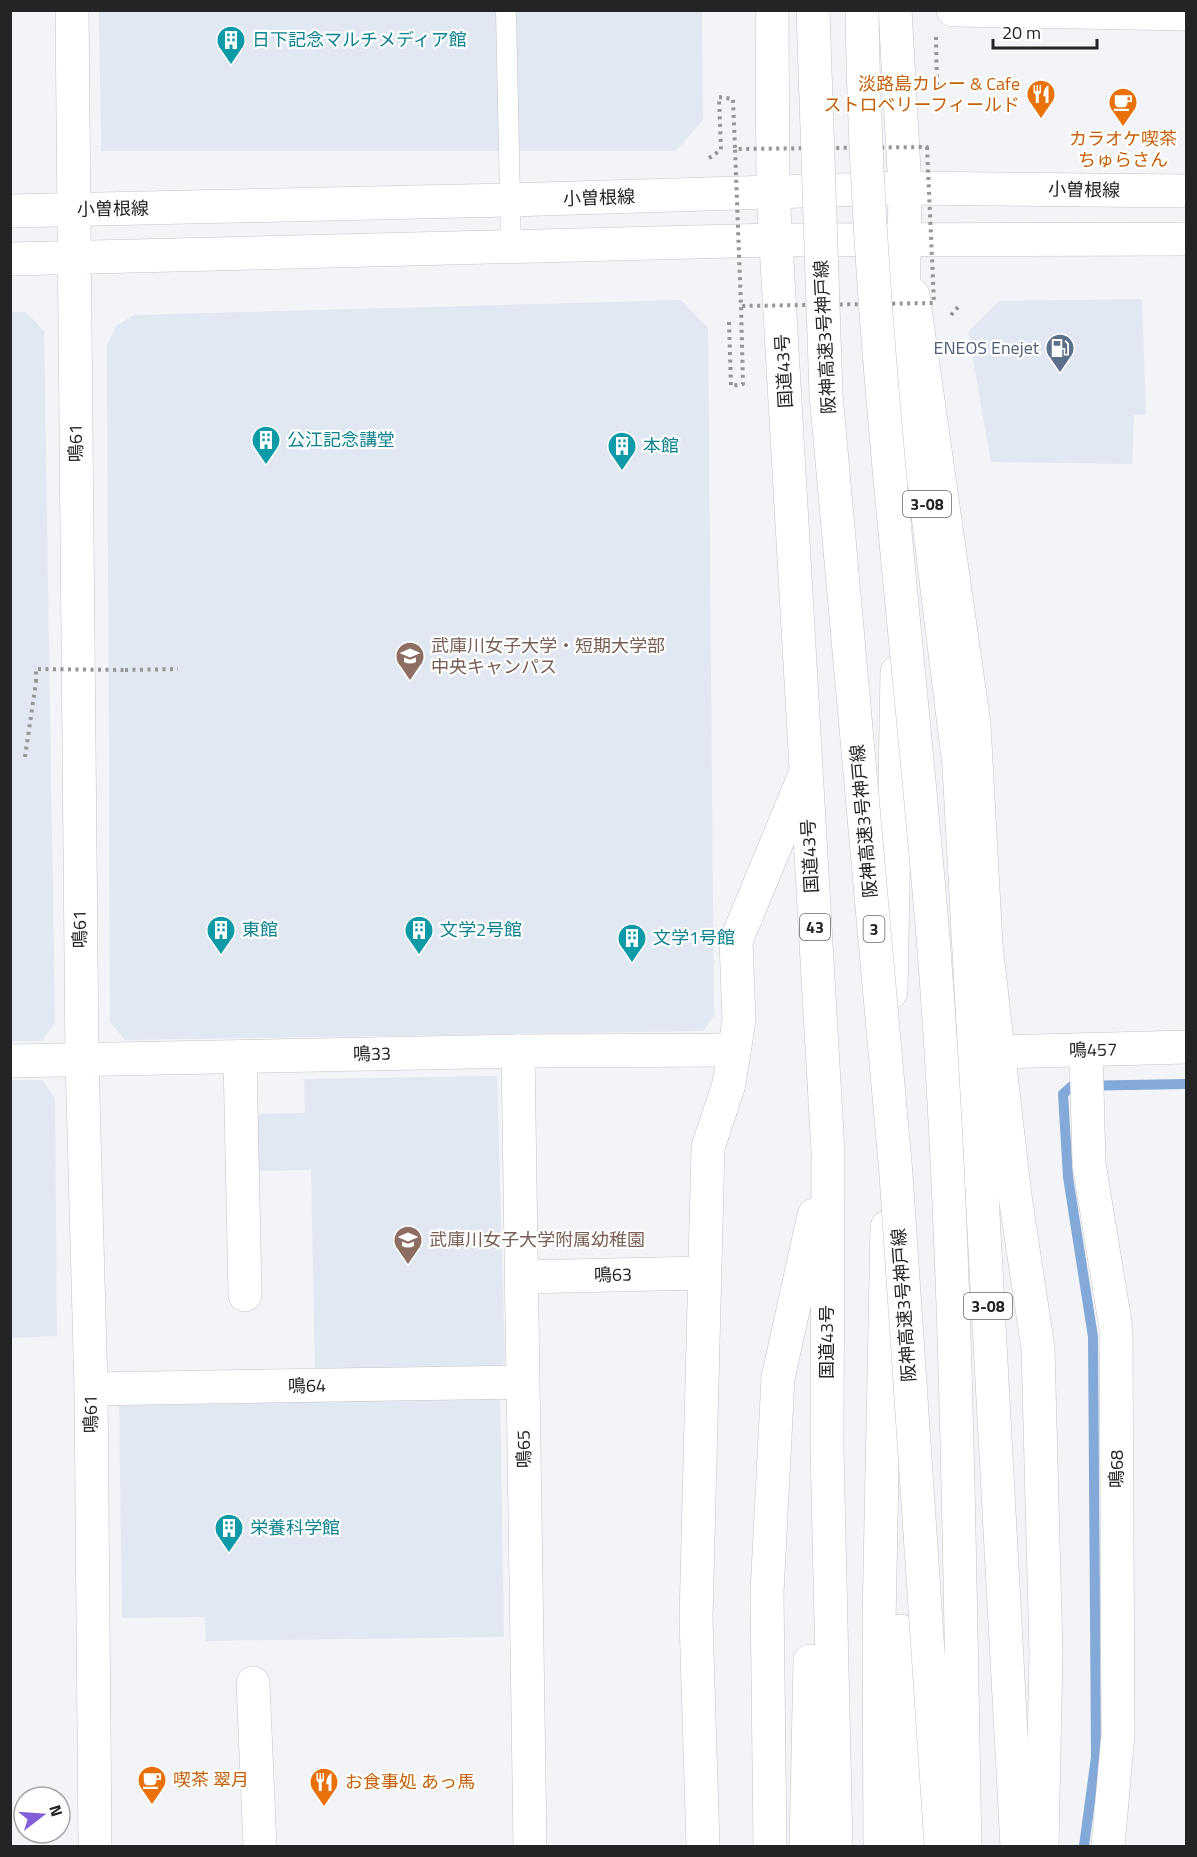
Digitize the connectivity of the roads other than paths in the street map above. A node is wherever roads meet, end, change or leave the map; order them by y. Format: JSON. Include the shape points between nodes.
{"nodes":[{"id":1,"x":72,"y":10,"type":"edge"},
{"id":2,"x":506,"y":10,"type":"edge"},
{"id":3,"x":772,"y":10,"type":"edge"},
{"id":4,"x":813,"y":10,"type":"edge"},
{"id":5,"x":862,"y":10,"type":"edge"},
{"id":6,"x":895,"y":10,"type":"edge"},
{"id":7,"x":953,"y":10,"type":"edge"},
{"id":8,"x":1186,"y":14,"type":"edge"},
{"id":9,"x":905,"y":188,"type":"junction"},
{"id":10,"x":1186,"y":191,"type":"edge"},
{"id":11,"x":773,"y":192,"type":"junction"},
{"id":12,"x":509,"y":200,"type":"junction"},
{"id":13,"x":75,"y":210,"type":"junction"},
{"id":14,"x":10,"y":211,"type":"edge"},
{"id":15,"x":1186,"y":239,"type":"edge"},
{"id":16,"x":777,"y":240,"type":"junction"},
{"id":17,"x":905,"y":240,"type":"junction"},
{"id":18,"x":511,"y":248,"type":"junction"},
{"id":19,"x":74,"y":259,"type":"junction"},
{"id":20,"x":10,"y":260,"type":"edge"},
{"id":21,"x":806,"y":772,"type":"junction"},
{"id":22,"x":1186,"y":1047,"type":"edge"},
{"id":23,"x":734,"y":1050,"type":"junction"},
{"id":24,"x":518,"y":1051,"type":"junction"},
{"id":25,"x":999,"y":1052,"type":"junction"},
{"id":26,"x":240,"y":1057,"type":"junction"},
{"id":27,"x":82,"y":1059,"type":"junction"},
{"id":28,"x":10,"y":1061,"type":"edge"},
{"id":29,"x":1087,"y":1072,"type":"junction"},
{"id":30,"x":828,"y":1152,"type":"junction"},
{"id":31,"x":704,"y":1273,"type":"junction"},
{"id":32,"x":521,"y":1277,"type":"junction"},
{"id":33,"x":245,"y":1295,"type":"dead end"},
{"id":34,"x":885,"y":1315,"type":"junction"},
{"id":35,"x":523,"y":1382,"type":"junction"},
{"id":36,"x":91,"y":1389,"type":"junction"},
{"id":37,"x":253,"y":1683,"type":"dead end"},
{"id":38,"x":821,"y":1845,"type":"edge"},
{"id":39,"x":94,"y":1846,"type":"edge"},
{"id":40,"x":260,"y":1846,"type":"edge"},
{"id":41,"x":530,"y":1846,"type":"edge"},
{"id":42,"x":703,"y":1846,"type":"edge"},
{"id":43,"x":770,"y":1846,"type":"edge"},
{"id":44,"x":880,"y":1846,"type":"edge"},
{"id":45,"x":911,"y":1846,"type":"edge"},
{"id":46,"x":940,"y":1846,"type":"edge"},
{"id":47,"x":965,"y":1846,"type":"edge"},
{"id":48,"x":1017,"y":1846,"type":"edge"},
{"id":49,"x":1042,"y":1846,"type":"edge"},
{"id":50,"x":1108,"y":1846,"type":"edge"}],
"edges":[{"from":1,"to":13,"type":"main road","name":"鳴61"},
{"from":2,"to":12,"type":"lane"},
{"from":3,"to":11,"type":"main road","name":"国道43号","number":"43"},
{"from":4,"to":46,"type":"main road","name":"阪神高速3号神戸線","number":"3","bridge":true,"via":[[826,394],[896,1174]]},
{"from":5,"to":47,"type":"main road","bridge":true,"via":[[880,363],[934,952],[953,1293]]},
{"from":6,"to":9,"type":"main road"},
{"from":7,"to":8,"type":"main road"},
{"from":9,"to":10,"type":"main road","name":"小曽根線"},
{"from":9,"to":11,"type":"main road","name":"小曽根線"},
{"from":9,"to":17,"type":"main road"},
{"from":11,"to":12,"type":"main road","name":"小曽根線"},
{"from":11,"to":16,"type":"main road","name":"国道43号","number":"43"},
{"from":12,"to":13,"type":"main road","name":"小曽根線"},
{"from":12,"to":18,"type":"lane"},
{"from":13,"to":14,"type":"main road","name":"小曽根線"},
{"from":13,"to":19,"type":"main road","name":"鳴61"},
{"from":15,"to":17,"type":"main road"},
{"from":16,"to":17,"type":"main road"},
{"from":16,"to":18,"type":"main road"},
{"from":16,"to":21,"type":"main road","name":"国道43号","number":"43"},
{"from":17,"to":25,"type":"main road","via":[[974,724],[986,945]]},
{"from":17,"to":34,"type":"main road"},
{"from":17,"to":48,"type":"main road","number":"3-08","via":[[926,500],[959,766]]},
{"from":18,"to":19,"type":"main road"},
{"from":19,"to":20,"type":"main road"},
{"from":19,"to":27,"type":"main road","name":"鳴61"},
{"from":21,"to":23,"type":"main road","via":[[736,941],[739,1020]]},
{"from":21,"to":30,"type":"main road","name":"国道43号","number":"43"},
{"from":22,"to":29,"type":"main road","name":"鳴457"},
{"from":23,"to":24,"type":"main road","name":"鳴33"},
{"from":23,"to":31,"type":"main road","via":[[729,1084],[708,1147]]},
{"from":24,"to":26,"type":"main road","name":"鳴33"},
{"from":24,"to":32,"type":"main road","name":"鳴65"},
{"from":25,"to":29,"type":"main road","name":"鳴457"},
{"from":25,"to":49,"type":"main road","via":[[1038,1348],[1046,1653]]},
{"from":26,"to":27,"type":"main road","name":"鳴33"},
{"from":26,"to":33,"type":"main road"},
{"from":27,"to":28,"type":"main road","name":"鳴33"},
{"from":27,"to":36,"type":"main road","name":"鳴61"},
{"from":29,"to":50,"type":"main road","name":"鳴68","via":[[1089,1164],[1116,1328],[1118,1734]]},
{"from":30,"to":38,"type":"main road","name":"国道43号","number":"43"},
{"from":30,"to":43,"type":"main road","via":[[778,1378],[767,1593]]},
{"from":31,"to":32,"type":"main road","name":"鳴63"},
{"from":31,"to":42,"type":"main road","via":[[696,1618]]},
{"from":32,"to":35,"type":"main road","name":"鳴65"},
{"from":34,"to":44,"type":"main road","via":[[879,1621]]},
{"from":34,"to":45,"type":"main road"},
{"from":35,"to":36,"type":"main road","name":"鳴64"},
{"from":35,"to":41,"type":"main road","name":"鳴65"},
{"from":36,"to":39,"type":"main road","name":"鳴61"},
{"from":37,"to":40,"type":"main road"}]}
